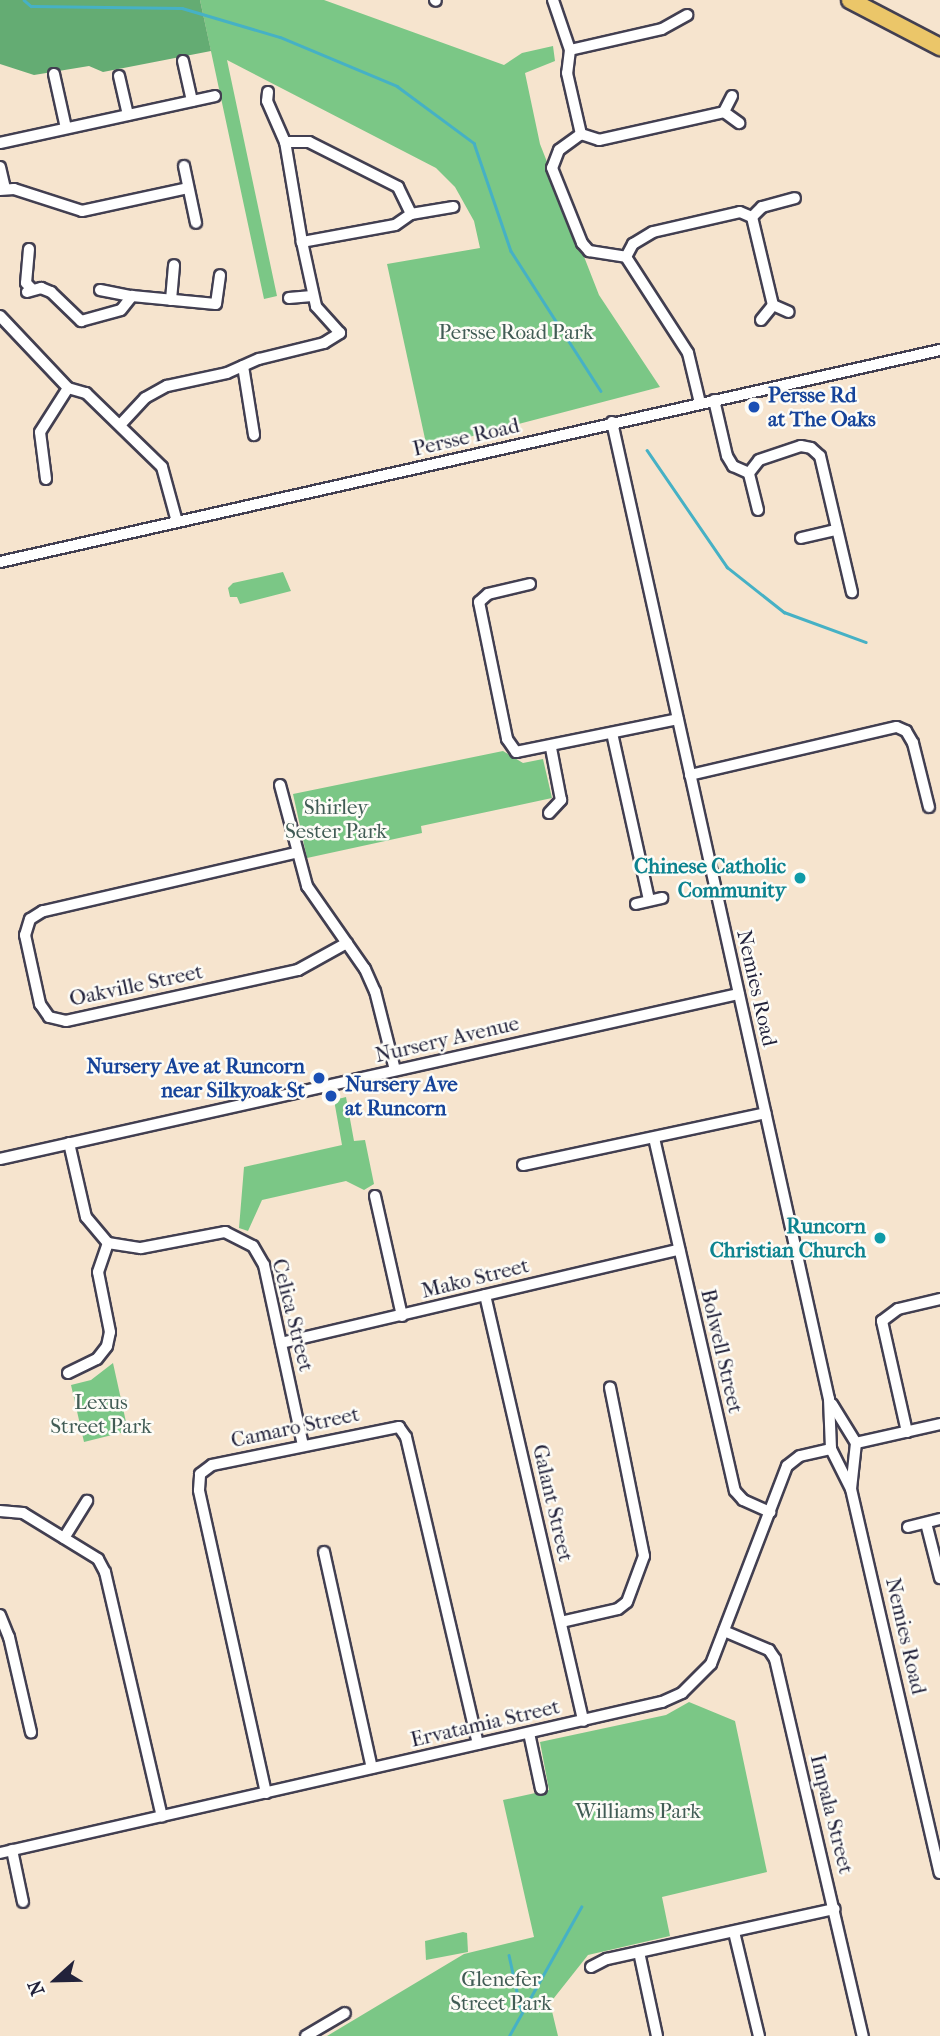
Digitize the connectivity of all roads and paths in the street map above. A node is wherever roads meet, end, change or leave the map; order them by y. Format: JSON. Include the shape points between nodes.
{"nodes":[{"id":1,"x":553,"y":0,"type":"edge"},
{"id":2,"x":850,"y":0,"type":"edge"},
{"id":3,"x":866,"y":0,"type":"edge"},
{"id":4,"x":687,"y":15,"type":"dead end"},
{"id":5,"x":940,"y":35,"type":"edge"},
{"id":6,"x":940,"y":47,"type":"edge"},
{"id":7,"x":570,"y":50,"type":"junction"},
{"id":8,"x":183,"y":61,"type":"dead end"},
{"id":9,"x":54,"y":74,"type":"dead end"},
{"id":10,"x":119,"y":76,"type":"dead end"},
{"id":11,"x":268,"y":92,"type":"dead end"},
{"id":12,"x":215,"y":96,"type":"dead end"},
{"id":13,"x":732,"y":96,"type":"dead end"},
{"id":14,"x":192,"y":102,"type":"junction"},
{"id":15,"x":723,"y":112,"type":"junction"},
{"id":16,"x":128,"y":115,"type":"junction"},
{"id":17,"x":739,"y":123,"type":"dead end"},
{"id":18,"x":66,"y":128,"type":"junction"},
{"id":19,"x":581,"y":134,"type":"junction"},
{"id":20,"x":285,"y":142,"type":"junction"},
{"id":21,"x":0,"y":143,"type":"edge"},
{"id":22,"x":184,"y":166,"type":"dead end"},
{"id":23,"x":0,"y":167,"type":"edge"},
{"id":24,"x":188,"y":188,"type":"junction"},
{"id":25,"x":2,"y":189,"type":"edge"},
{"id":26,"x":795,"y":198,"type":"dead end"},
{"id":27,"x":453,"y":207,"type":"dead end"},
{"id":28,"x":411,"y":214,"type":"junction"},
{"id":29,"x":752,"y":217,"type":"junction"},
{"id":30,"x":196,"y":223,"type":"dead end"},
{"id":31,"x":302,"y":242,"type":"junction"},
{"id":32,"x":29,"y":249,"type":"dead end"},
{"id":33,"x":626,"y":257,"type":"junction"},
{"id":34,"x":174,"y":265,"type":"dead end"},
{"id":35,"x":220,"y":275,"type":"dead end"},
{"id":36,"x":100,"y":290,"type":"dead end"},
{"id":37,"x":132,"y":296,"type":"junction"},
{"id":38,"x":312,"y":296,"type":"junction"},
{"id":39,"x":289,"y":298,"type":"dead end"},
{"id":40,"x":171,"y":300,"type":"junction"},
{"id":41,"x":773,"y":305,"type":"junction"},
{"id":42,"x":789,"y":312,"type":"dead end"},
{"id":43,"x":0,"y":316,"type":"edge"},
{"id":44,"x":761,"y":320,"type":"dead end"},
{"id":45,"x":940,"y":350,"type":"edge"},
{"id":46,"x":243,"y":366,"type":"junction"},
{"id":47,"x":68,"y":388,"type":"junction"},
{"id":48,"x":714,"y":400,"type":"junction"},
{"id":49,"x":700,"y":403,"type":"junction"},
{"id":50,"x":612,"y":422,"type":"junction"},
{"id":51,"x":120,"y":425,"type":"junction"},
{"id":52,"x":254,"y":435,"type":"dead end"},
{"id":53,"x":749,"y":473,"type":"junction"},
{"id":54,"x":46,"y":479,"type":"dead end"},
{"id":55,"x":758,"y":510,"type":"dead end"},
{"id":56,"x":177,"y":522,"type":"junction"},
{"id":57,"x":837,"y":530,"type":"junction"},
{"id":58,"x":801,"y":538,"type":"dead end"},
{"id":59,"x":0,"y":562,"type":"edge"},
{"id":60,"x":530,"y":584,"type":"dead end"},
{"id":61,"x":852,"y":593,"type":"dead end"},
{"id":62,"x":678,"y":719,"type":"junction"},
{"id":63,"x":612,"y":733,"type":"junction"},
{"id":64,"x":551,"y":748,"type":"junction"},
{"id":65,"x":690,"y":775,"type":"junction"},
{"id":66,"x":280,"y":785,"type":"dead end"},
{"id":67,"x":929,"y":807,"type":"dead end"},
{"id":68,"x":549,"y":813,"type":"dead end"},
{"id":69,"x":295,"y":853,"type":"junction"},
{"id":70,"x":662,"y":898,"type":"dead end"},
{"id":71,"x":649,"y":900,"type":"junction"},
{"id":72,"x":636,"y":904,"type":"dead end"},
{"id":73,"x":347,"y":943,"type":"junction"},
{"id":74,"x":739,"y":994,"type":"junction"},
{"id":75,"x":396,"y":1070,"type":"junction"},
{"id":76,"x":765,"y":1113,"type":"junction"},
{"id":77,"x":654,"y":1138,"type":"junction"},
{"id":78,"x":69,"y":1143,"type":"junction"},
{"id":79,"x":0,"y":1159,"type":"edge"},
{"id":80,"x":523,"y":1165,"type":"dead end"},
{"id":81,"x":375,"y":1196,"type":"dead end"},
{"id":82,"x":108,"y":1243,"type":"junction"},
{"id":83,"x":679,"y":1250,"type":"junction"},
{"id":84,"x":485,"y":1296,"type":"junction"},
{"id":85,"x":940,"y":1299,"type":"edge"},
{"id":86,"x":402,"y":1316,"type":"junction"},
{"id":87,"x":281,"y":1343,"type":"junction"},
{"id":88,"x":107,"y":1346,"type":"junction"},
{"id":89,"x":120,"y":1350,"type":"dead end"},
{"id":90,"x":68,"y":1373,"type":"dead end"},
{"id":91,"x":610,"y":1387,"type":"dead end"},
{"id":92,"x":829,"y":1399,"type":"junction"},
{"id":93,"x":940,"y":1424,"type":"edge"},
{"id":94,"x":907,"y":1432,"type":"junction"},
{"id":95,"x":853,"y":1444,"type":"junction"},
{"id":96,"x":303,"y":1445,"type":"junction"},
{"id":97,"x":833,"y":1448,"type":"junction"},
{"id":98,"x":851,"y":1489,"type":"junction"},
{"id":99,"x":87,"y":1501,"type":"dead end"},
{"id":100,"x":0,"y":1511,"type":"edge"},
{"id":101,"x":770,"y":1512,"type":"junction"},
{"id":102,"x":940,"y":1519,"type":"edge"},
{"id":103,"x":926,"y":1523,"type":"junction"},
{"id":104,"x":908,"y":1527,"type":"dead end"},
{"id":105,"x":64,"y":1538,"type":"junction"},
{"id":106,"x":324,"y":1552,"type":"dead end"},
{"id":107,"x":940,"y":1578,"type":"edge"},
{"id":108,"x":0,"y":1615,"type":"edge"},
{"id":109,"x":561,"y":1622,"type":"junction"},
{"id":110,"x":724,"y":1631,"type":"junction"},
{"id":111,"x":583,"y":1721,"type":"junction"},
{"id":112,"x":31,"y":1732,"type":"dead end"},
{"id":113,"x":529,"y":1733,"type":"junction"},
{"id":114,"x":478,"y":1744,"type":"junction"},
{"id":115,"x":372,"y":1768,"type":"junction"},
{"id":116,"x":541,"y":1789,"type":"dead end"},
{"id":117,"x":265,"y":1793,"type":"junction"},
{"id":118,"x":162,"y":1816,"type":"junction"},
{"id":119,"x":12,"y":1850,"type":"junction"},
{"id":120,"x":0,"y":1853,"type":"edge"},
{"id":121,"x":940,"y":1873,"type":"edge"},
{"id":122,"x":23,"y":1902,"type":"dead end"},
{"id":123,"x":835,"y":1909,"type":"junction"},
{"id":124,"x":734,"y":1932,"type":"junction"},
{"id":125,"x":639,"y":1952,"type":"junction"},
{"id":126,"x":591,"y":1967,"type":"dead end"},
{"id":127,"x":345,"y":2013,"type":"dead end"},
{"id":128,"x":306,"y":2036,"type":"edge"},
{"id":129,"x":657,"y":2036,"type":"edge"},
{"id":130,"x":759,"y":2036,"type":"edge"},
{"id":131,"x":863,"y":2036,"type":"edge"}],
"edges":[{"from":1,"to":7,"type":"street"},
{"from":2,"to":6,"type":"highway"},
{"from":3,"to":5,"type":"highway"},
{"from":4,"to":7,"type":"street","via":[[662,29]]},
{"from":7,"to":19,"type":"street","via":[[568,73]]},
{"from":8,"to":14,"type":"street"},
{"from":9,"to":18,"type":"street"},
{"from":10,"to":16,"type":"street"},
{"from":11,"to":20,"type":"street","via":[[267,101]]},
{"from":12,"to":14,"type":"street"},
{"from":13,"to":15,"type":"street"},
{"from":14,"to":16,"type":"street"},
{"from":15,"to":17,"type":"street"},
{"from":15,"to":19,"type":"street","via":[[599,140]]},
{"from":16,"to":18,"type":"street"},
{"from":18,"to":21,"type":"street"},
{"from":19,"to":33,"type":"street","via":[[559,150],[552,168],[582,243],[589,251]]},
{"from":20,"to":28,"type":"street","via":[[309,142],[398,187]]},
{"from":20,"to":31,"type":"street"},
{"from":22,"to":24,"type":"street"},
{"from":23,"to":25,"type":"street"},
{"from":24,"to":25,"type":"street","via":[[82,211]]},
{"from":24,"to":30,"type":"street"},
{"from":26,"to":29,"type":"street","via":[[762,207]]},
{"from":27,"to":28,"type":"street"},
{"from":28,"to":31,"type":"street","via":[[395,225]]},
{"from":29,"to":33,"type":"street","via":[[740,212],[653,232],[633,244]]},
{"from":29,"to":41,"type":"street"},
{"from":31,"to":38,"type":"street"},
{"from":32,"to":37,"type":"street","via":[[29,290],[51,292],[81,321],[121,310]]},
{"from":33,"to":49,"type":"street","via":[[688,353]]},
{"from":34,"to":40,"type":"street"},
{"from":35,"to":40,"type":"street","via":[[216,304]]},
{"from":36,"to":37,"type":"street"},
{"from":37,"to":40,"type":"street"},
{"from":38,"to":39,"type":"street"},
{"from":38,"to":46,"type":"street","via":[[321,314],[340,333],[324,343]]},
{"from":41,"to":42,"type":"street"},
{"from":41,"to":44,"type":"street"},
{"from":43,"to":47,"type":"street"},
{"from":45,"to":48,"type":"street","name":"Persse Road"},
{"from":46,"to":51,"type":"street","via":[[167,386],[145,398]]},
{"from":46,"to":52,"type":"street"},
{"from":47,"to":51,"type":"street","via":[[86,393]]},
{"from":47,"to":54,"type":"street","via":[[40,432]]},
{"from":48,"to":49,"type":"street","name":"Persse Road"},
{"from":48,"to":53,"type":"street","via":[[727,456],[733,466]]},
{"from":49,"to":50,"type":"street","name":"Persse Road"},
{"from":50,"to":56,"type":"street","name":"Persse Road"},
{"from":50,"to":62,"type":"street","name":"Nemies Road"},
{"from":51,"to":56,"type":"street","via":[[162,467]]},
{"from":53,"to":55,"type":"street"},
{"from":53,"to":57,"type":"street","via":[[759,460],[811,447],[820,456]]},
{"from":56,"to":59,"type":"street","name":"Persse Road"},
{"from":57,"to":58,"type":"street"},
{"from":57,"to":61,"type":"street"},
{"from":60,"to":64,"type":"street","via":[[482,597],[480,611],[512,748],[520,754]]},
{"from":62,"to":63,"type":"street"},
{"from":62,"to":65,"type":"street","name":"Nemies Road"},
{"from":63,"to":64,"type":"street"},
{"from":63,"to":71,"type":"street"},
{"from":64,"to":68,"type":"street","via":[[561,800]]},
{"from":65,"to":67,"type":"street","via":[[897,727],[906,731],[913,743]]},
{"from":65,"to":74,"type":"street","name":"Nemies Road"},
{"from":66,"to":69,"type":"street"},
{"from":69,"to":73,"type":"street","via":[[307,886]]},
{"from":69,"to":73,"type":"street","name":"Oakville Street","via":[[43,911],[30,919],[25,935],[40,1004],[49,1017],[66,1021],[298,970]]},
{"from":70,"to":71,"type":"street"},
{"from":71,"to":72,"type":"street"},
{"from":73,"to":75,"type":"street","via":[[375,991]]},
{"from":74,"to":75,"type":"street","name":"Nursery Avenue"},
{"from":74,"to":76,"type":"street","name":"Nemies Road"},
{"from":75,"to":78,"type":"street","name":"Nursery Avenue"},
{"from":76,"to":77,"type":"street"},
{"from":76,"to":92,"type":"street","name":"Nemies Road"},
{"from":77,"to":80,"type":"street"},
{"from":77,"to":83,"type":"street","name":"Bolwell Street"},
{"from":78,"to":79,"type":"street","name":"Nursery Avenue"},
{"from":78,"to":82,"type":"street","via":[[86,1217]]},
{"from":81,"to":86,"type":"street"},
{"from":82,"to":87,"type":"street","name":"Celica Street","via":[[141,1248],[207,1232],[241,1237],[253,1246],[264,1265]]},
{"from":82,"to":88,"type":"street","via":[[98,1272],[110,1332]]},
{"from":83,"to":84,"type":"street","name":"Mako Street"},
{"from":83,"to":101,"type":"street","name":"Bolwell Street","via":[[735,1491],[743,1500]]},
{"from":84,"to":86,"type":"street","name":"Mako Street"},
{"from":84,"to":109,"type":"street","name":"Galant Street"},
{"from":85,"to":94,"type":"street","via":[[898,1309],[882,1321]]},
{"from":86,"to":87,"type":"street","name":"Mako Street"},
{"from":87,"to":96,"type":"street","name":"Celica Street"},
{"from":88,"to":89,"type":"street"},
{"from":88,"to":90,"type":"street","via":[[97,1359]]},
{"from":91,"to":109,"type":"street","via":[[644,1556],[627,1602],[618,1609]]},
{"from":92,"to":95,"type":"street","name":"Nemies Road"},
{"from":92,"to":97,"type":"street","name":"Nemies Road"},
{"from":93,"to":94,"type":"street"},
{"from":94,"to":95,"type":"street"},
{"from":95,"to":97,"type":"street"},
{"from":95,"to":97,"type":"street","via":[[840,1433]]},
{"from":95,"to":98,"type":"street","name":"Nemies Road"},
{"from":96,"to":114,"type":"street","name":"Camaro Street","via":[[389,1426],[399,1427],[406,1437]]},
{"from":96,"to":117,"type":"street","name":"Camaro Street","via":[[212,1465],[200,1474],[199,1490]]},
{"from":97,"to":98,"type":"street","name":"Nemies Road"},
{"from":97,"to":101,"type":"street","name":"Ervatamia Street","via":[[800,1456],[787,1466]]},
{"from":98,"to":121,"type":"street","name":"Nemies Road"},
{"from":99,"to":105,"type":"street"},
{"from":100,"to":105,"type":"street","via":[[23,1513]]},
{"from":101,"to":110,"type":"street","name":"Ervatamia Street"},
{"from":102,"to":103,"type":"street"},
{"from":103,"to":104,"type":"street"},
{"from":103,"to":107,"type":"street"},
{"from":105,"to":118,"type":"street","via":[[98,1559],[105,1572]]},
{"from":106,"to":115,"type":"street"},
{"from":108,"to":112,"type":"street"},
{"from":109,"to":111,"type":"street","name":"Galant Street"},
{"from":110,"to":111,"type":"street","name":"Ervatamia Street","via":[[711,1664],[682,1693]]},
{"from":110,"to":123,"type":"street","name":"Impala Street","via":[[769,1650],[775,1660]]},
{"from":111,"to":113,"type":"street","name":"Ervatamia Street"},
{"from":113,"to":114,"type":"street","name":"Ervatamia Street"},
{"from":113,"to":116,"type":"street"},
{"from":114,"to":115,"type":"street","name":"Ervatamia Street"},
{"from":115,"to":117,"type":"street","name":"Ervatamia Street"},
{"from":117,"to":118,"type":"street","name":"Ervatamia Street"},
{"from":118,"to":119,"type":"street","name":"Ervatamia Street"},
{"from":119,"to":120,"type":"street","name":"Ervatamia Street"},
{"from":119,"to":122,"type":"street"},
{"from":123,"to":124,"type":"street"},
{"from":123,"to":131,"type":"street","name":"Impala Street"},
{"from":124,"to":125,"type":"street"},
{"from":124,"to":130,"type":"street"},
{"from":125,"to":126,"type":"street"},
{"from":125,"to":129,"type":"street"},
{"from":127,"to":128,"type":"street"}]}
